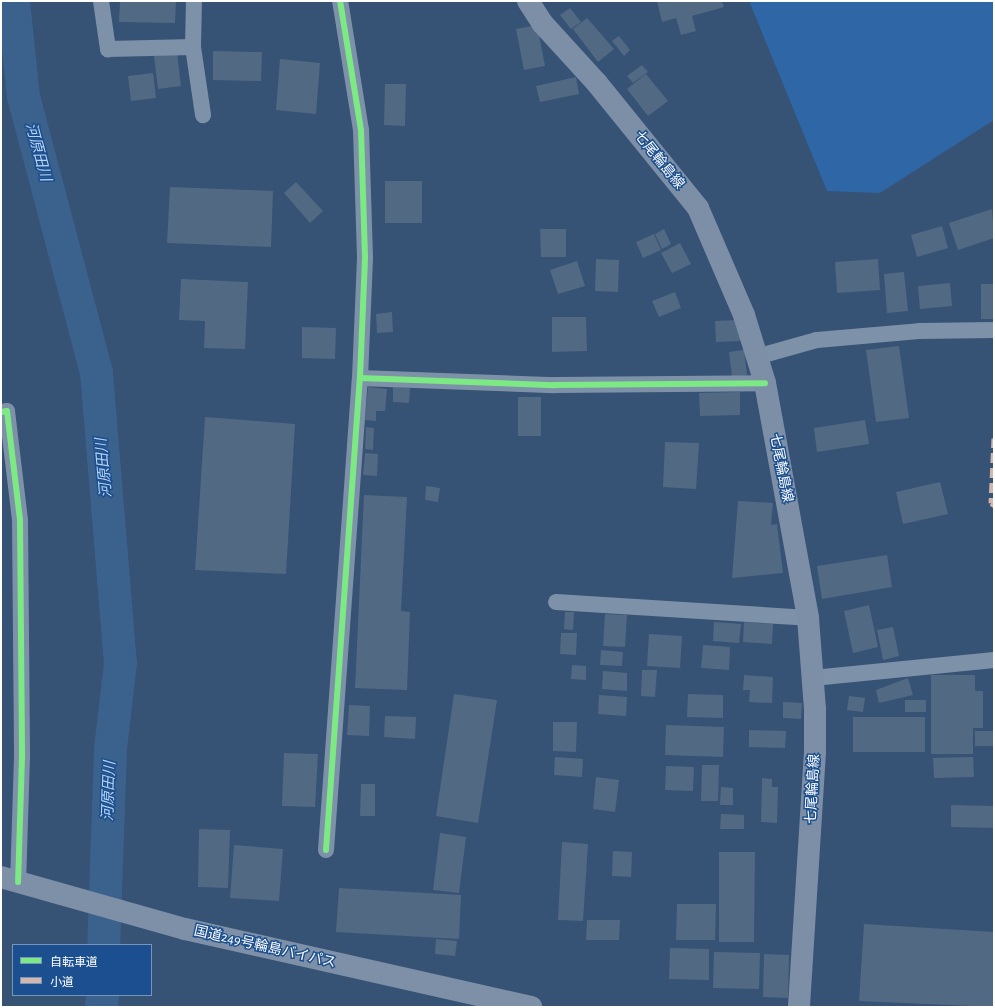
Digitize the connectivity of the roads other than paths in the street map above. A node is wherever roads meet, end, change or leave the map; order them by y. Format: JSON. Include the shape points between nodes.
{"nodes":[{"id":1,"x":101,"y":1,"type":"edge"},
{"id":2,"x":194,"y":1,"type":"edge"},
{"id":3,"x":340,"y":1,"type":"edge"},
{"id":4,"x":528,"y":1,"type":"edge"},
{"id":5,"x":194,"y":47,"type":"junction"},
{"id":6,"x":203,"y":116,"type":"dead end"},
{"id":7,"x":994,"y":330,"type":"edge"},
{"id":8,"x":756,"y":358,"type":"junction"},
{"id":9,"x":360,"y":378,"type":"junction"},
{"id":10,"x":765,"y":383,"type":"junction"},
{"id":11,"x":1,"y":412,"type":"edge"},
{"id":12,"x":556,"y":602,"type":"dead end"},
{"id":13,"x":808,"y":618,"type":"junction"},
{"id":14,"x":994,"y":660,"type":"edge"},
{"id":15,"x":813,"y":678,"type":"junction"},
{"id":16,"x":326,"y":850,"type":"dead end"},
{"id":17,"x":9,"y":880,"type":"edge"},
{"id":18,"x":532,"y":1007,"type":"edge"},
{"id":19,"x":799,"y":1007,"type":"edge"}],
"edges":[{"from":1,"to":5,"type":"street","via":[[108,49]]},
{"from":2,"to":5,"type":"street"},
{"from":3,"to":9,"type":"street","via":[[361,130],[365,257]]},
{"from":4,"to":8,"type":"main road","name":"七尾輪島線","via":[[544,24],[596,82],[698,208],[741,308]]},
{"from":5,"to":6,"type":"street"},
{"from":7,"to":8,"type":"street","via":[[919,331],[817,340]]},
{"from":8,"to":10,"type":"main road","name":"七尾輪島線"},
{"from":9,"to":10,"type":"street","via":[[555,385]]},
{"from":9,"to":16,"type":"street"},
{"from":10,"to":13,"type":"main road","name":"七尾輪島線"},
{"from":11,"to":17,"type":"street","via":[[7,412],[20,520],[22,757]]},
{"from":12,"to":13,"type":"street"},
{"from":13,"to":15,"type":"main road","name":"七尾輪島線"},
{"from":14,"to":15,"type":"street"},
{"from":15,"to":19,"type":"main road","name":"七尾輪島線","via":[[815,752]]},
{"from":17,"to":18,"type":"highway","name":"国道249号輪島バイパス","via":[[185,928]]}]}
